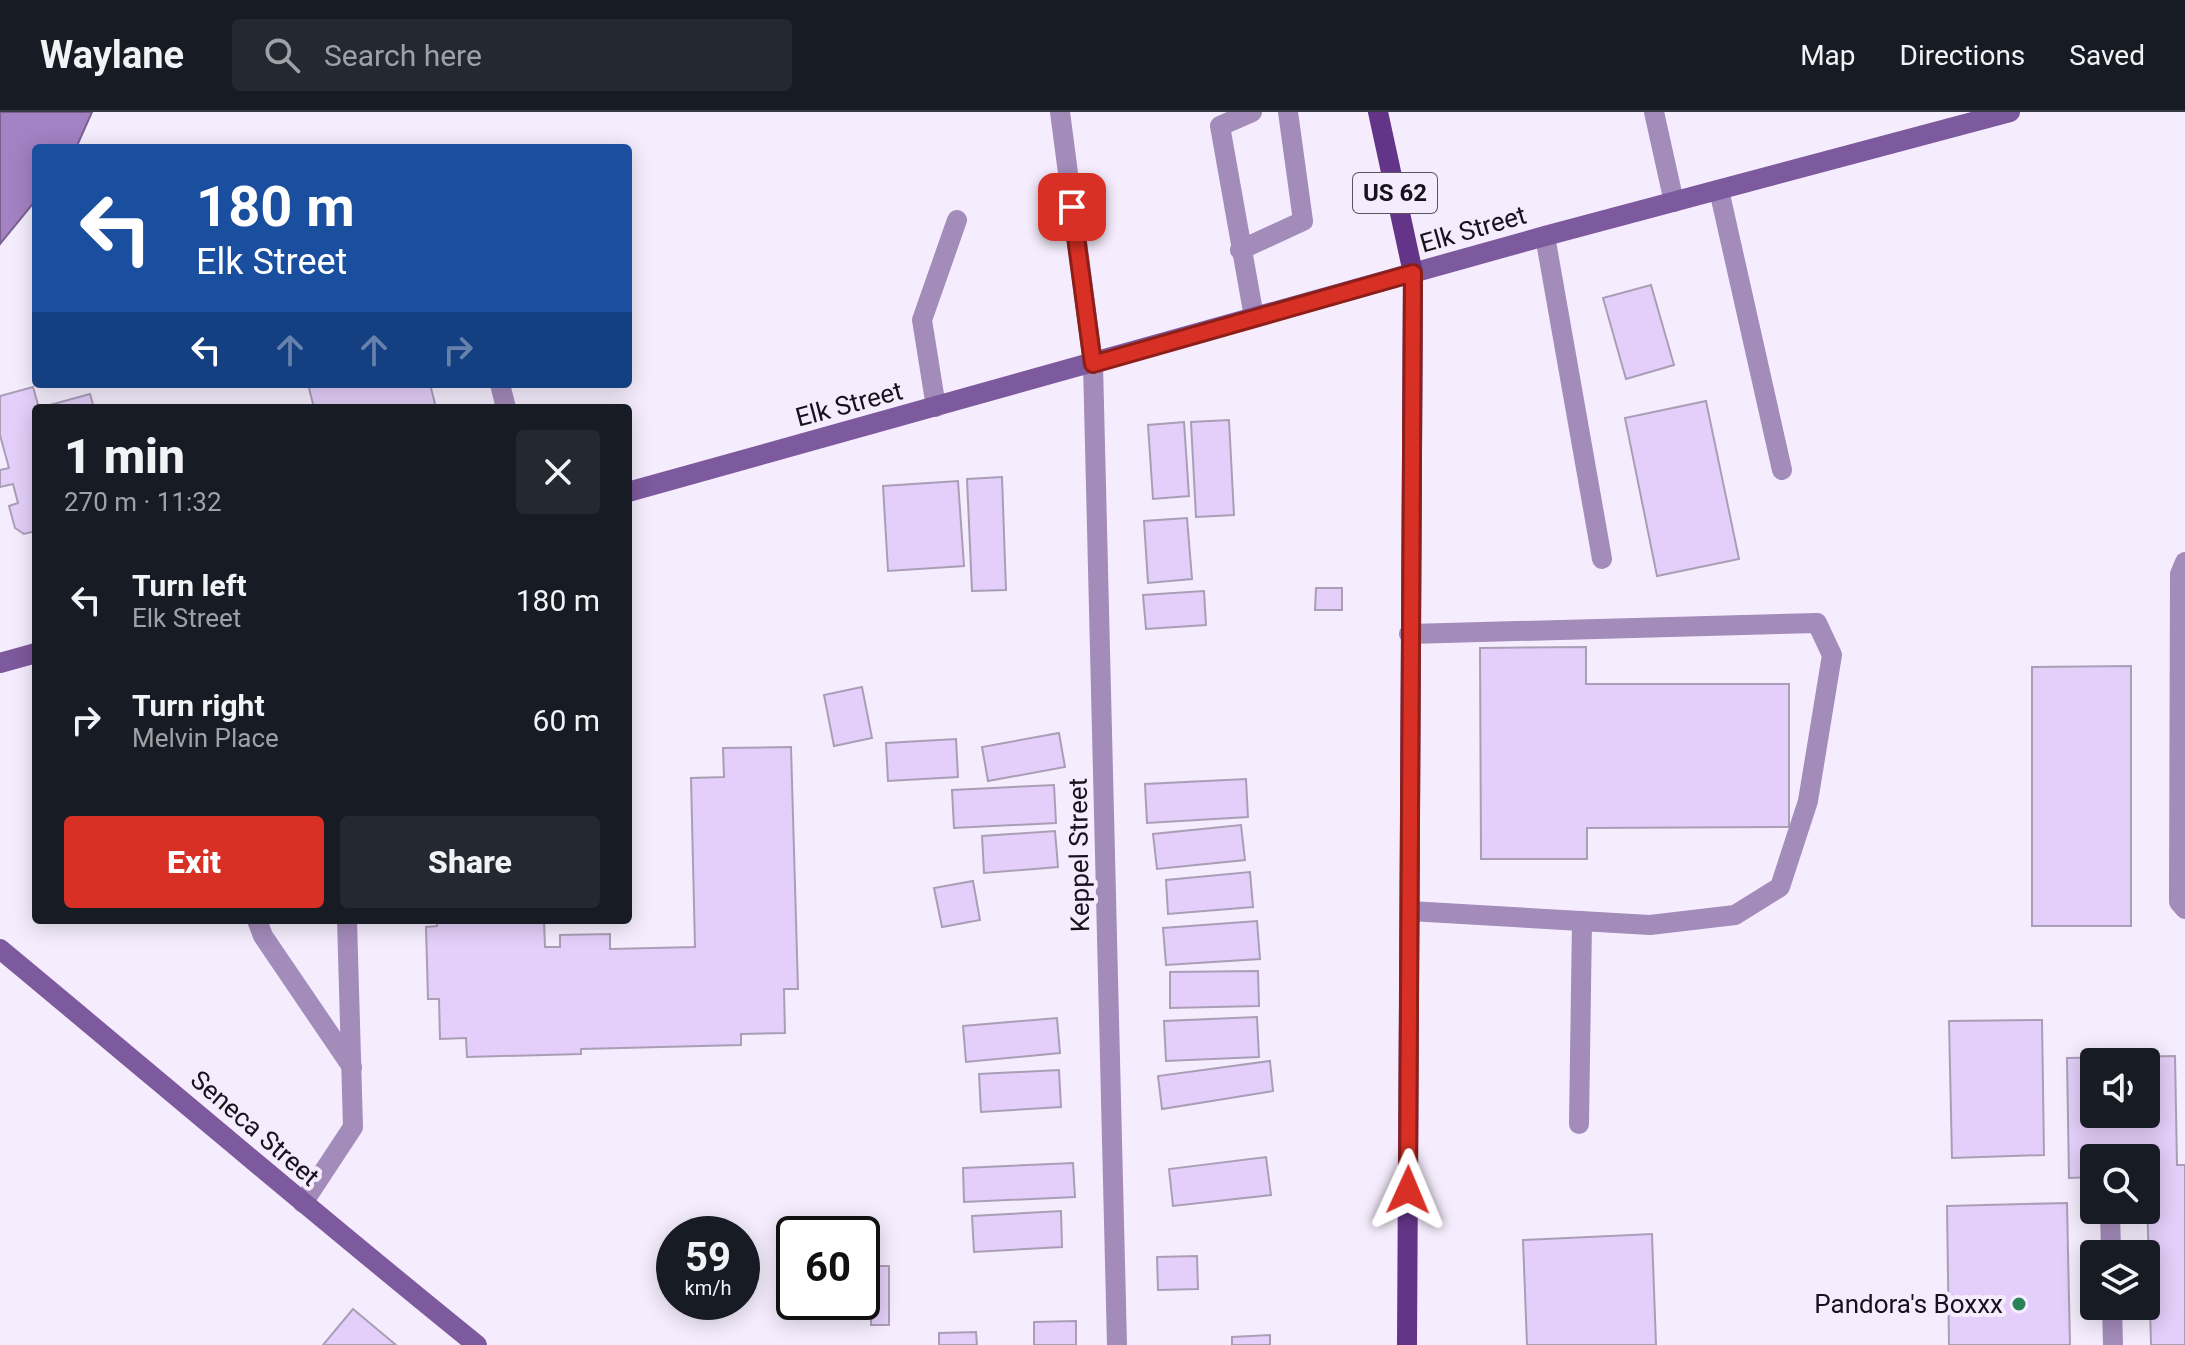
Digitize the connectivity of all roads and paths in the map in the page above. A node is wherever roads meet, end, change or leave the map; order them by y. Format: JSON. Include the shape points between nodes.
{"nodes":[{"id":1,"x":1060,"y":112,"type":"edge"},
{"id":2,"x":1252,"y":112,"type":"edge"},
{"id":3,"x":1288,"y":112,"type":"edge"},
{"id":4,"x":1378,"y":112,"type":"edge"},
{"id":5,"x":1654,"y":112,"type":"edge"},
{"id":6,"x":2010,"y":112,"type":"edge"},
{"id":7,"x":1963,"y":118,"type":"edge"},
{"id":8,"x":1719,"y":190,"type":"junction"},
{"id":9,"x":1674,"y":202,"type":"junction"},
{"id":10,"x":957,"y":220,"type":"dead end"},
{"id":11,"x":1545,"y":236,"type":"junction"},
{"id":12,"x":1240,"y":250,"type":"junction"},
{"id":13,"x":1413,"y":273,"type":"junction"},
{"id":14,"x":1254,"y":317,"type":"junction"},
{"id":15,"x":1093,"y":364,"type":"junction"},
{"id":16,"x":936,"y":407,"type":"junction"},
{"id":17,"x":1782,"y":470,"type":"dead end"},
{"id":18,"x":632,"y":491,"type":"edge"},
{"id":19,"x":1602,"y":559,"type":"dead end"},
{"id":20,"x":2185,"y":562,"type":"edge"},
{"id":21,"x":1409,"y":634,"type":"junction"},
{"id":22,"x":32,"y":654,"type":"edge"},
{"id":23,"x":0,"y":663,"type":"edge"},
{"id":24,"x":2185,"y":909,"type":"edge"},
{"id":25,"x":1410,"y":911,"type":"junction"},
{"id":26,"x":1582,"y":921,"type":"junction"},
{"id":27,"x":258,"y":924,"type":"edge"},
{"id":28,"x":347,"y":924,"type":"edge"},
{"id":29,"x":0,"y":949,"type":"edge"},
{"id":30,"x":352,"y":1067,"type":"junction"},
{"id":31,"x":1579,"y":1124,"type":"dead end"},
{"id":32,"x":303,"y":1203,"type":"junction"},
{"id":33,"x":2112,"y":1320,"type":"edge"},
{"id":34,"x":477,"y":1345,"type":"edge"},
{"id":35,"x":1117,"y":1345,"type":"edge"},
{"id":36,"x":1407,"y":1345,"type":"edge"},
{"id":37,"x":2113,"y":1345,"type":"edge"}],
"edges":[{"from":1,"to":15,"type":"street","name":"Keppel Street"},
{"from":2,"to":12,"type":"street","via":[[1220,126]]},
{"from":3,"to":12,"type":"street","via":[[1303,221]]},
{"from":4,"to":13,"type":"main road","number":"US 62"},
{"from":5,"to":9,"type":"street"},
{"from":6,"to":7,"type":"main road","name":"Elk Street"},
{"from":7,"to":8,"type":"main road","name":"Elk Street"},
{"from":8,"to":9,"type":"main road","name":"Elk Street"},
{"from":8,"to":17,"type":"street"},
{"from":9,"to":11,"type":"main road","name":"Elk Street"},
{"from":10,"to":16,"type":"street","via":[[922,320]]},
{"from":11,"to":13,"type":"main road","name":"Elk Street"},
{"from":11,"to":19,"type":"street"},
{"from":12,"to":14,"type":"street"},
{"from":13,"to":14,"type":"main road","name":"Elk Street"},
{"from":13,"to":21,"type":"main road","number":"US 62"},
{"from":14,"to":15,"type":"main road","name":"Elk Street"},
{"from":15,"to":16,"type":"main road","name":"Elk Street"},
{"from":15,"to":35,"type":"street","name":"Keppel Street"},
{"from":16,"to":18,"type":"main road","name":"Elk Street"},
{"from":20,"to":24,"type":"street","via":[[2180,574],[2179,887]]},
{"from":21,"to":25,"type":"main road","number":"US 62"},
{"from":21,"to":26,"type":"street","via":[[1817,623],[1832,655],[1808,801],[1780,887],[1735,915],[1650,925]]},
{"from":22,"to":23,"type":"main road"},
{"from":25,"to":26,"type":"street"},
{"from":25,"to":36,"type":"main road","number":"US 62"},
{"from":26,"to":31,"type":"street"},
{"from":27,"to":30,"type":"street"},
{"from":28,"to":30,"type":"street"},
{"from":29,"to":32,"type":"main road","name":"Seneca Street"},
{"from":30,"to":32,"type":"street","via":[[353,1127]]},
{"from":32,"to":34,"type":"main road","name":"Seneca Street"},
{"from":33,"to":37,"type":"street"}]}
